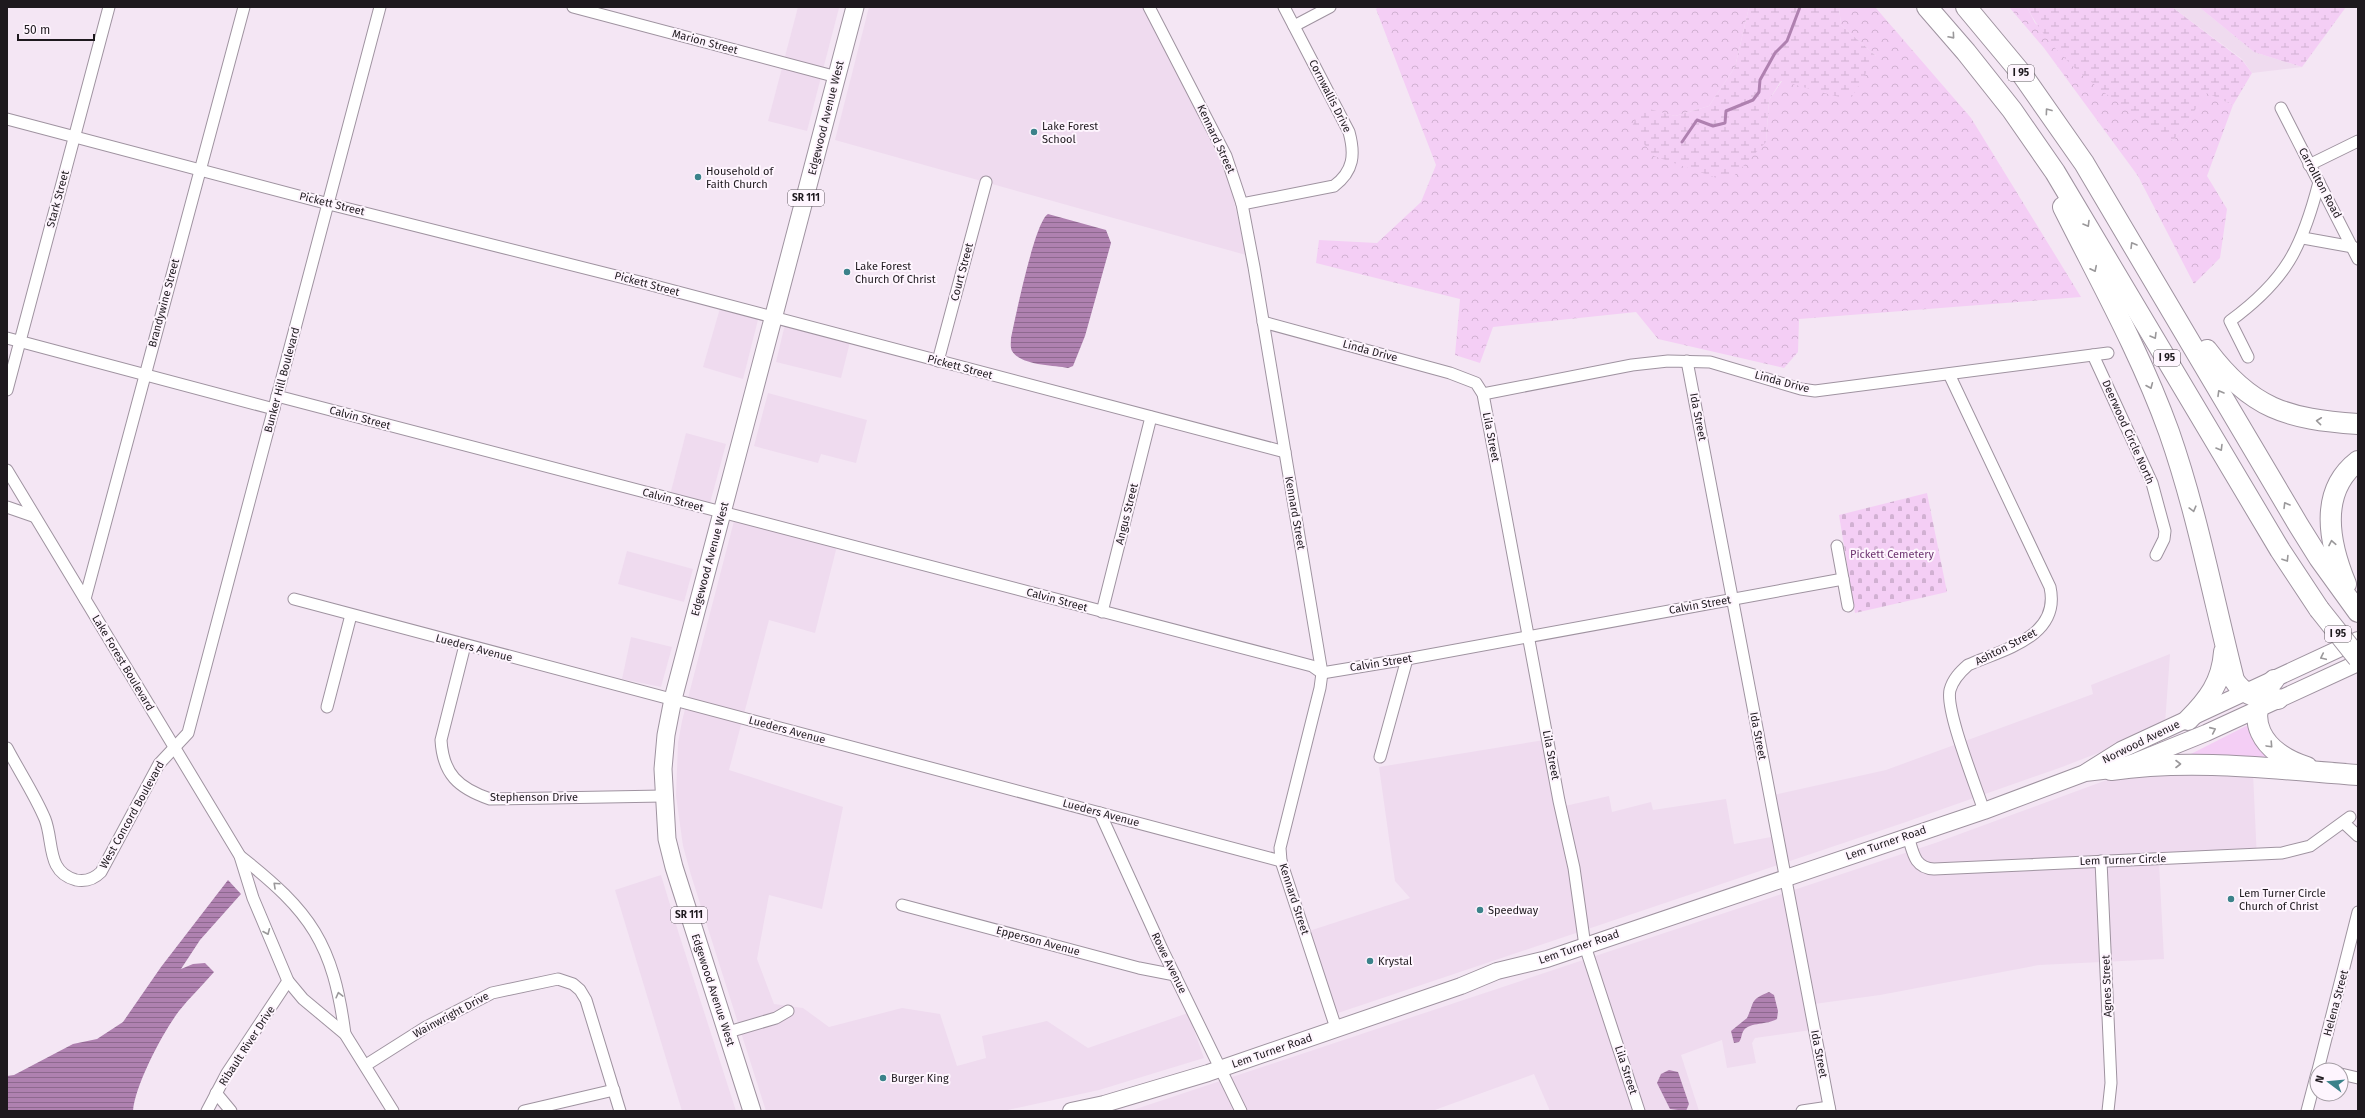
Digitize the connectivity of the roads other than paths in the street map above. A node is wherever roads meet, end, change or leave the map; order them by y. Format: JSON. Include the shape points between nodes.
{"nodes":[{"id":1,"x":109,"y":7,"type":"edge"},
{"id":2,"x":244,"y":7,"type":"edge"},
{"id":3,"x":380,"y":7,"type":"edge"},
{"id":4,"x":573,"y":7,"type":"edge"},
{"id":5,"x":855,"y":7,"type":"edge"},
{"id":6,"x":1149,"y":7,"type":"edge"},
{"id":7,"x":1284,"y":7,"type":"edge"},
{"id":8,"x":1330,"y":7,"type":"edge"},
{"id":9,"x":1927,"y":7,"type":"edge"},
{"id":10,"x":1966,"y":7,"type":"edge"},
{"id":11,"x":1294,"y":26,"type":"junction"},
{"id":12,"x":837,"y":77,"type":"junction"},
{"id":13,"x":2281,"y":108,"type":"dead end"},
{"id":14,"x":2012,"y":110,"type":"junction"},
{"id":15,"x":7,"y":119,"type":"edge"},
{"id":16,"x":74,"y":137,"type":"junction"},
{"id":17,"x":2358,"y":141,"type":"edge"},
{"id":18,"x":2309,"y":165,"type":"junction"},
{"id":19,"x":201,"y":170,"type":"junction"},
{"id":20,"x":986,"y":182,"type":"dead end"},
{"id":21,"x":2319,"y":182,"type":"junction"},
{"id":22,"x":329,"y":204,"type":"junction"},
{"id":23,"x":1242,"y":204,"type":"junction"},
{"id":24,"x":2302,"y":238,"type":"junction"},
{"id":25,"x":2353,"y":247,"type":"junction"},
{"id":26,"x":2358,"y":259,"type":"edge"},
{"id":27,"x":2148,"y":269,"type":"junction"},
{"id":28,"x":773,"y":317,"type":"junction"},
{"id":29,"x":1263,"y":322,"type":"junction"},
{"id":30,"x":7,"y":338,"type":"edge"},
{"id":31,"x":20,"y":342,"type":"junction"},
{"id":32,"x":2108,"y":353,"type":"dead end"},
{"id":33,"x":2093,"y":355,"type":"junction"},
{"id":34,"x":2248,"y":357,"type":"dead end"},
{"id":35,"x":938,"y":361,"type":"junction"},
{"id":36,"x":1688,"y":361,"type":"junction"},
{"id":37,"x":1949,"y":374,"type":"junction"},
{"id":38,"x":145,"y":375,"type":"junction"},
{"id":39,"x":7,"y":390,"type":"edge"},
{"id":40,"x":1483,"y":394,"type":"junction"},
{"id":41,"x":277,"y":396,"type":"junction"},
{"id":42,"x":274,"y":409,"type":"junction"},
{"id":43,"x":1151,"y":417,"type":"junction"},
{"id":44,"x":2358,"y":424,"type":"edge"},
{"id":45,"x":1285,"y":452,"type":"junction"},
{"id":46,"x":2358,"y":461,"type":"edge"},
{"id":47,"x":7,"y":470,"type":"edge"},
{"id":48,"x":7,"y":508,"type":"edge"},
{"id":49,"x":722,"y":513,"type":"junction"},
{"id":50,"x":33,"y":516,"type":"junction"},
{"id":51,"x":1837,"y":546,"type":"dead end"},
{"id":52,"x":2156,"y":555,"type":"dead end"},
{"id":53,"x":1843,"y":579,"type":"junction"},
{"id":54,"x":2348,"y":595,"type":"junction"},
{"id":55,"x":85,"y":599,"type":"junction"},
{"id":56,"x":294,"y":599,"type":"dead end"},
{"id":57,"x":1733,"y":599,"type":"junction"},
{"id":58,"x":1848,"y":606,"type":"dead end"},
{"id":59,"x":1102,"y":612,"type":"junction"},
{"id":60,"x":2358,"y":612,"type":"edge"},
{"id":61,"x":351,"y":615,"type":"junction"},
{"id":62,"x":1528,"y":636,"type":"junction"},
{"id":63,"x":2358,"y":640,"type":"edge"},
{"id":64,"x":2225,"y":644,"type":"junction"},
{"id":65,"x":465,"y":646,"type":"junction"},
{"id":66,"x":2358,"y":658,"type":"edge"},
{"id":67,"x":1407,"y":659,"type":"junction"},
{"id":68,"x":2358,"y":662,"type":"edge"},
{"id":69,"x":1322,"y":673,"type":"junction"},
{"id":70,"x":2274,"y":680,"type":"joint"},
{"id":71,"x":673,"y":699,"type":"junction"},
{"id":72,"x":2260,"y":700,"type":"junction"},
{"id":73,"x":327,"y":707,"type":"dead end"},
{"id":74,"x":2188,"y":720,"type":"junction"},
{"id":75,"x":173,"y":746,"type":"junction"},
{"id":76,"x":7,"y":748,"type":"edge"},
{"id":77,"x":1380,"y":757,"type":"dead end"},
{"id":78,"x":2111,"y":770,"type":"junction"},
{"id":79,"x":2085,"y":773,"type":"junction"},
{"id":80,"x":2325,"y":773,"type":"junction"},
{"id":81,"x":2358,"y":775,"type":"edge"},
{"id":82,"x":663,"y":796,"type":"junction"},
{"id":83,"x":1984,"y":811,"type":"junction"},
{"id":84,"x":1100,"y":813,"type":"junction"},
{"id":85,"x":1908,"y":836,"type":"junction"},
{"id":86,"x":2358,"y":836,"type":"edge"},
{"id":87,"x":240,"y":856,"type":"junction"},
{"id":88,"x":1282,"y":861,"type":"junction"},
{"id":89,"x":2101,"y":861,"type":"junction"},
{"id":90,"x":1785,"y":878,"type":"junction"},
{"id":91,"x":902,"y":905,"type":"dead end"},
{"id":92,"x":2358,"y":912,"type":"edge"},
{"id":93,"x":1585,"y":946,"type":"junction"},
{"id":94,"x":1175,"y":975,"type":"junction"},
{"id":95,"x":288,"y":981,"type":"junction"},
{"id":96,"x":788,"y":1011,"type":"dead end"},
{"id":97,"x":1336,"y":1028,"type":"junction"},
{"id":98,"x":725,"y":1033,"type":"junction"},
{"id":99,"x":344,"y":1034,"type":"junction"},
{"id":100,"x":2321,"y":1062,"type":"edge"},
{"id":101,"x":366,"y":1065,"type":"junction"},
{"id":102,"x":1219,"y":1069,"type":"junction"},
{"id":103,"x":614,"y":1090,"type":"junction"},
{"id":104,"x":216,"y":1093,"type":"junction"},
{"id":105,"x":1829,"y":1109,"type":"edge"},
{"id":106,"x":207,"y":1111,"type":"edge"},
{"id":107,"x":231,"y":1111,"type":"edge"},
{"id":108,"x":393,"y":1111,"type":"edge"},
{"id":109,"x":524,"y":1111,"type":"edge"},
{"id":110,"x":620,"y":1111,"type":"edge"},
{"id":111,"x":752,"y":1111,"type":"edge"},
{"id":112,"x":1070,"y":1111,"type":"edge"},
{"id":113,"x":1241,"y":1111,"type":"edge"},
{"id":114,"x":1639,"y":1111,"type":"edge"},
{"id":115,"x":1802,"y":1111,"type":"edge"},
{"id":116,"x":2108,"y":1111,"type":"edge"}],
"edges":[{"from":1,"to":16,"type":"street","name":"Stark Street"},
{"from":2,"to":19,"type":"street","name":"Brandywine Street"},
{"from":3,"to":22,"type":"street","name":"Bunker Hill Boulevard"},
{"from":4,"to":12,"type":"street","name":"Marion Street"},
{"from":5,"to":12,"type":"main road","name":"Edgewood Avenue West","number":"SR 111"},
{"from":6,"to":23,"type":"street","name":"Kennard Street","via":[[1226,156]]},
{"from":7,"to":11,"type":"street","name":"Cornwallis Drive"},
{"from":8,"to":11,"type":"street"},
{"from":9,"to":14,"type":"highway","number":"I 95","one_way":true},
{"from":27,"to":10,"type":"highway","number":"I 95","one_way":true,"via":[[2064,133],[2021,73]]},
{"from":11,"to":23,"type":"street","name":"Cornwallis Drive","via":[[1349,132],[1354,149],[1352,161],[1344,179],[1334,186]]},
{"from":12,"to":28,"type":"main road","name":"Edgewood Avenue West","number":"SR 111"},
{"from":13,"to":18,"type":"street","name":"Carrollton Road"},
{"from":14,"to":64,"type":"highway","one_way":true,"via":[[2135,351],[2168,429],[2193,511]]},
{"from":14,"to":66,"type":"highway","number":"I 95","one_way":true,"bridge":true,"via":[[2075,204],[2280,550],[2319,609]]},
{"from":15,"to":16,"type":"street","name":"Pickett Street"},
{"from":16,"to":19,"type":"street","name":"Pickett Street"},
{"from":16,"to":31,"type":"street","name":"Stark Street"},
{"from":17,"to":18,"type":"street"},
{"from":18,"to":21,"type":"street","name":"Carrollton Road"},
{"from":19,"to":22,"type":"street","name":"Pickett Street"},
{"from":19,"to":38,"type":"street","name":"Brandywine Street"},
{"from":20,"to":35,"type":"street","name":"Court Street"},
{"from":21,"to":24,"type":"street"},
{"from":21,"to":25,"type":"street","name":"Carrollton Road"},
{"from":22,"to":28,"type":"street","name":"Pickett Street"},
{"from":22,"to":41,"type":"street","name":"Bunker Hill Boulevard"},
{"from":23,"to":29,"type":"street","name":"Kennard Street"},
{"from":24,"to":25,"type":"street"},
{"from":24,"to":34,"type":"street","via":[[2273,286],[2230,322]]},
{"from":25,"to":26,"type":"street","name":"Carrollton Road"},
{"from":44,"to":27,"type":"highway","one_way":true,"via":[[2291,416],[2249,395],[2218,364]]},
{"from":54,"to":27,"type":"highway","number":"I 95","one_way":true,"via":[[2319,558],[2292,514]]},
{"from":28,"to":35,"type":"street","name":"Pickett Street"},
{"from":28,"to":49,"type":"main road","name":"Edgewood Avenue West","number":"SR 111"},
{"from":29,"to":40,"type":"street","name":"Linda Drive","via":[[1450,373],[1476,383]]},
{"from":29,"to":45,"type":"street","name":"Kennard Street"},
{"from":30,"to":31,"type":"street"},
{"from":31,"to":38,"type":"street"},
{"from":31,"to":39,"type":"street","name":"Stark Street"},
{"from":32,"to":33,"type":"street","name":"Linda Drive"},
{"from":33,"to":37,"type":"street","name":"Linda Drive"},
{"from":33,"to":52,"type":"street","name":"Deerwood Circle North","via":[[2152,483],[2165,531]]},
{"from":35,"to":43,"type":"street","name":"Pickett Street"},
{"from":36,"to":37,"type":"street","name":"Linda Drive","via":[[1710,362],[1815,391]]},
{"from":36,"to":40,"type":"street","name":"Linda Drive","via":[[1632,365]]},
{"from":36,"to":57,"type":"street","name":"Ida Street"},
{"from":37,"to":83,"type":"street","name":"Ashton Street","via":[[2052,596],[2049,616],[2039,631],[1968,666],[1960,672],[1950,690],[1950,711]]},
{"from":38,"to":42,"type":"street"},
{"from":38,"to":55,"type":"street","name":"Brandywine Street"},
{"from":40,"to":62,"type":"street","name":"Lila Street"},
{"from":41,"to":42,"type":"street","name":"Bunker Hill Boulevard"},
{"from":41,"to":49,"type":"street","name":"Calvin Street"},
{"from":42,"to":75,"type":"street","name":"Bunker Hill Boulevard","via":[[188,733]]},
{"from":43,"to":45,"type":"street","name":"Pickett Street"},
{"from":43,"to":59,"type":"street","name":"Angus Street"},
{"from":45,"to":69,"type":"street","name":"Kennard Street"},
{"from":54,"to":46,"type":"highway","one_way":true,"via":[[2334,551],[2330,519],[2335,491],[2343,477]]},
{"from":47,"to":50,"type":"street","name":"Lake Forest Boulevard"},
{"from":48,"to":50,"type":"street"},
{"from":49,"to":59,"type":"street","name":"Calvin Street"},
{"from":49,"to":71,"type":"main road","name":"Edgewood Avenue West","number":"SR 111"},
{"from":50,"to":55,"type":"street","name":"Lake Forest Boulevard"},
{"from":51,"to":53,"type":"street"},
{"from":53,"to":57,"type":"street","name":"Calvin Street"},
{"from":53,"to":58,"type":"street"},
{"from":54,"to":60,"type":"highway"},
{"from":55,"to":75,"type":"street","name":"Lake Forest Boulevard"},
{"from":56,"to":61,"type":"street","name":"Lueders Avenue"},
{"from":57,"to":62,"type":"street","name":"Calvin Street"},
{"from":57,"to":90,"type":"street","name":"Ida Street"},
{"from":59,"to":69,"type":"street","name":"Calvin Street","via":[[1312,666]]},
{"from":61,"to":65,"type":"street","name":"Lueders Avenue"},
{"from":61,"to":73,"type":"street"},
{"from":62,"to":67,"type":"street","name":"Calvin Street"},
{"from":62,"to":93,"type":"street","name":"Lila Street","via":[[1574,868]]},
{"from":63,"to":70,"type":"main road","one_way":true},
{"from":64,"to":72,"type":"highway","via":[[2234,680],[2239,688]]},
{"from":64,"to":74,"type":"highway","via":[[2223,665],[2217,684]]},
{"from":65,"to":71,"type":"street","name":"Lueders Avenue"},
{"from":65,"to":82,"type":"street","name":"Stephenson Drive","via":[[441,740],[442,756],[448,771],[460,784],[473,793],[490,798]]},
{"from":67,"to":69,"type":"street","name":"Calvin Street"},
{"from":67,"to":77,"type":"street"},
{"from":68,"to":72,"type":"main road","name":"Norwood Avenue"},
{"from":69,"to":88,"type":"street","name":"Kennard Street","via":[[1281,837]]},
{"from":70,"to":72,"type":"highway"},
{"from":71,"to":82,"type":"main road","name":"Edgewood Avenue West","number":"SR 111","via":[[666,735]]},
{"from":71,"to":84,"type":"street","name":"Lueders Avenue"},
{"from":72,"to":74,"type":"main road","name":"Norwood Avenue"},
{"from":78,"to":72,"type":"main road","name":"Norwood Avenue","one_way":true,"via":[[2172,748]]},
{"from":72,"to":80,"type":"highway","one_way":true,"via":[[2257,719],[2260,730],[2272,747],[2290,761]]},
{"from":74,"to":79,"type":"main road","name":"Norwood Avenue","via":[[2106,758]]},
{"from":75,"to":76,"type":"street","name":"West Concord Boulevard","via":[[159,764],[101,872],[94,878],[80,881],[61,873],[54,864],[45,819]]},
{"from":75,"to":87,"type":"street","name":"Lake Forest Boulevard"},
{"from":78,"to":79,"type":"main road","name":"Norwood Avenue"},
{"from":78,"to":80,"type":"highway","one_way":true,"via":[[2191,764]]},
{"from":79,"to":83,"type":"main road","name":"Lem Turner Road"},
{"from":80,"to":81,"type":"highway"},
{"from":82,"to":98,"type":"main road","name":"Edgewood Avenue West","number":"SR 111","via":[[667,839],[674,867]]},
{"from":83,"to":85,"type":"main road","name":"Lem Turner Road"},
{"from":84,"to":88,"type":"street","name":"Lueders Avenue"},
{"from":84,"to":94,"type":"street","name":"Rowe Avenue"},
{"from":85,"to":89,"type":"street","name":"Lem Turner Circle","via":[[1915,860],[1926,869]]},
{"from":85,"to":90,"type":"main road","name":"Lem Turner Road"},
{"from":86,"to":89,"type":"street","name":"Lem Turner Circle","via":[[2347,820],[2310,846],[2282,853]]},
{"from":87,"to":95,"type":"street","name":"Lake Forest Boulevard","one_way":true,"via":[[253,898]]},
{"from":99,"to":87,"type":"street","name":"Lake Forest Boulevard","one_way":true,"via":[[340,1002],[330,961],[317,933],[276,884]]},
{"from":88,"to":97,"type":"street","name":"Kennard Street"},
{"from":89,"to":116,"type":"street","name":"Agnes Street","via":[[2111,1083]]},
{"from":90,"to":93,"type":"main road","name":"Lem Turner Road"},
{"from":90,"to":105,"type":"street","name":"Ida Street"},
{"from":91,"to":94,"type":"street","name":"Epperson Avenue","via":[[1139,968]]},
{"from":92,"to":100,"type":"street","name":"Helena Street"},
{"from":93,"to":97,"type":"main road","name":"Lem Turner Road","via":[[1498,971],[1462,986]]},
{"from":93,"to":114,"type":"street","name":"Lila Street"},
{"from":94,"to":102,"type":"street","name":"Rowe Avenue"},
{"from":95,"to":99,"type":"street","name":"Lake Forest Boulevard","via":[[303,999]]},
{"from":95,"to":104,"type":"street","name":"Ribault River Drive"},
{"from":96,"to":98,"type":"street","via":[[776,1018]]},
{"from":97,"to":102,"type":"main road","name":"Lem Turner Road"},
{"from":98,"to":111,"type":"main road","name":"Edgewood Avenue West","number":"SR 111"},
{"from":99,"to":101,"type":"street","name":"Lake Forest Boulevard"},
{"from":101,"to":103,"type":"street","name":"Wainwright Drive","via":[[426,1027],[492,993],[558,979],[573,984],[586,1000]]},
{"from":101,"to":108,"type":"street","name":"Lake Forest Boulevard"},
{"from":102,"to":112,"type":"main road","name":"Lem Turner Road","via":[[1104,1104]]},
{"from":102,"to":113,"type":"street","name":"Rowe Avenue"},
{"from":103,"to":109,"type":"street"},
{"from":103,"to":110,"type":"street","name":"Wainwright Drive"},
{"from":104,"to":106,"type":"street","name":"Ribault River Drive"},
{"from":104,"to":107,"type":"street"},
{"from":105,"to":115,"type":"street"}]}
